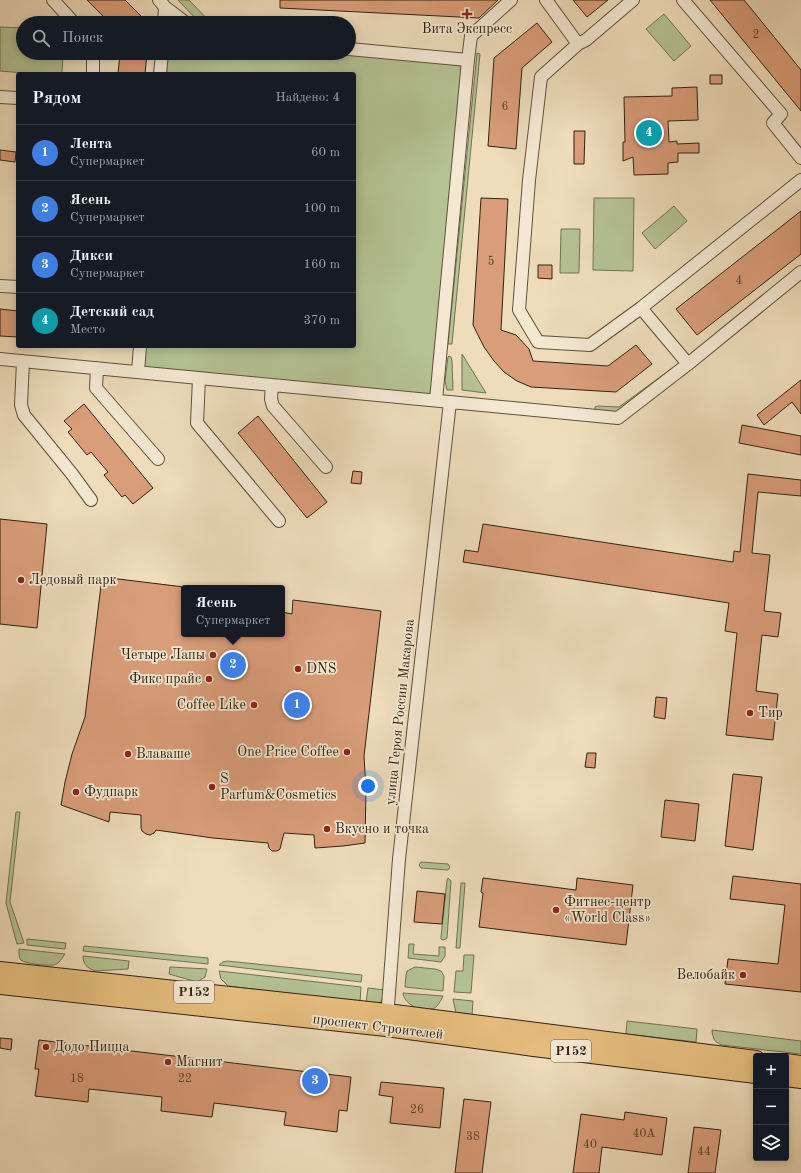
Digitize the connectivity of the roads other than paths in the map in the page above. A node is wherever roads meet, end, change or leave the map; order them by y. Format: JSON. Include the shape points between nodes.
{"nodes":[{"id":1,"x":53,"y":0,"type":"edge"},
{"id":2,"x":511,"y":0,"type":"edge"},
{"id":3,"x":546,"y":0,"type":"edge"},
{"id":4,"x":633,"y":0,"type":"edge"},
{"id":5,"x":683,"y":0,"type":"edge"},
{"id":6,"x":162,"y":3,"type":"edge"},
{"id":7,"x":68,"y":16,"type":"edge"},
{"id":8,"x":163,"y":16,"type":"edge"},
{"id":9,"x":178,"y":16,"type":"edge"},
{"id":10,"x":578,"y":44,"type":"junction"},
{"id":11,"x":356,"y":50,"type":"edge"},
{"id":12,"x":93,"y":60,"type":"edge"},
{"id":13,"x":161,"y":60,"type":"edge"},
{"id":14,"x":468,"y":60,"type":"junction"},
{"id":15,"x":93,"y":72,"type":"edge"},
{"id":16,"x":160,"y":72,"type":"edge"},
{"id":17,"x":0,"y":97,"type":"edge"},
{"id":18,"x":16,"y":98,"type":"edge"},
{"id":19,"x":801,"y":158,"type":"edge"},
{"id":20,"x":801,"y":180,"type":"edge"},
{"id":21,"x":801,"y":272,"type":"edge"},
{"id":22,"x":0,"y":286,"type":"edge"},
{"id":23,"x":16,"y":288,"type":"edge"},
{"id":24,"x":641,"y":308,"type":"junction"},
{"id":25,"x":140,"y":348,"type":"edge"},
{"id":26,"x":0,"y":359,"type":"edge"},
{"id":27,"x":23,"y":361,"type":"junction"},
{"id":28,"x":688,"y":364,"type":"junction"},
{"id":29,"x":97,"y":368,"type":"junction"},
{"id":30,"x":138,"y":372,"type":"junction"},
{"id":31,"x":199,"y":378,"type":"junction"},
{"id":32,"x":272,"y":385,"type":"junction"},
{"id":33,"x":436,"y":400,"type":"junction"},
{"id":34,"x":450,"y":402,"type":"junction"},
{"id":35,"x":158,"y":459,"type":"dead end"},
{"id":36,"x":326,"y":467,"type":"dead end"},
{"id":37,"x":91,"y":500,"type":"dead end"},
{"id":38,"x":279,"y":521,"type":"dead end"},
{"id":39,"x":0,"y":971,"type":"edge"},
{"id":40,"x":0,"y":985,"type":"edge"},
{"id":41,"x":386,"y":1020,"type":"junction"},
{"id":42,"x":753,"y":1060,"type":"edge"},
{"id":43,"x":789,"y":1063,"type":"edge"},
{"id":44,"x":801,"y":1065,"type":"edge"},
{"id":45,"x":753,"y":1074,"type":"edge"},
{"id":46,"x":789,"y":1077,"type":"edge"},
{"id":47,"x":801,"y":1079,"type":"edge"}],
"edges":[{"from":1,"to":7,"type":"street"},
{"from":2,"to":14,"type":"street","via":[[471,36]]},
{"from":3,"to":10,"type":"street"},
{"from":4,"to":10,"type":"street"},
{"from":5,"to":19,"type":"street","via":[[781,114],[773,124]]},
{"from":6,"to":8,"type":"street"},
{"from":6,"to":9,"type":"street"},
{"from":10,"to":24,"type":"street","via":[[541,77],[529,180],[519,310],[538,342],[590,345]]},
{"from":11,"to":14,"type":"street"},
{"from":12,"to":15,"type":"street"},
{"from":13,"to":16,"type":"street"},
{"from":14,"to":33,"type":"street"},
{"from":17,"to":18,"type":"street"},
{"from":20,"to":24,"type":"street"},
{"from":21,"to":28,"type":"street"},
{"from":22,"to":23,"type":"street"},
{"from":24,"to":28,"type":"street"},
{"from":25,"to":30,"type":"street"},
{"from":26,"to":27,"type":"street"},
{"from":27,"to":29,"type":"street"},
{"from":27,"to":37,"type":"street","via":[[21,405],[24,415]]},
{"from":28,"to":34,"type":"street","via":[[618,418]]},
{"from":29,"to":30,"type":"street"},
{"from":29,"to":35,"type":"street","via":[[96,388]]},
{"from":30,"to":31,"type":"street"},
{"from":31,"to":32,"type":"street"},
{"from":31,"to":38,"type":"street","via":[[197,423]]},
{"from":32,"to":33,"type":"street"},
{"from":32,"to":36,"type":"street","via":[[273,406]]},
{"from":33,"to":34,"type":"street"},
{"from":34,"to":41,"type":"street","name":"улица Героя России Макарова","via":[[399,859]]},
{"from":39,"to":41,"type":"main road","name":"проспект Строителей","number":"Р152"},
{"from":40,"to":41,"type":"main road","name":"проспект Строителей","number":"Р152"},
{"from":41,"to":42,"type":"main road","name":"проспект Строителей","number":"Р152"},
{"from":41,"to":45,"type":"main road","name":"проспект Строителей","number":"Р152","via":[[534,1047]]},
{"from":43,"to":44,"type":"main road"},
{"from":46,"to":47,"type":"main road"}]}
